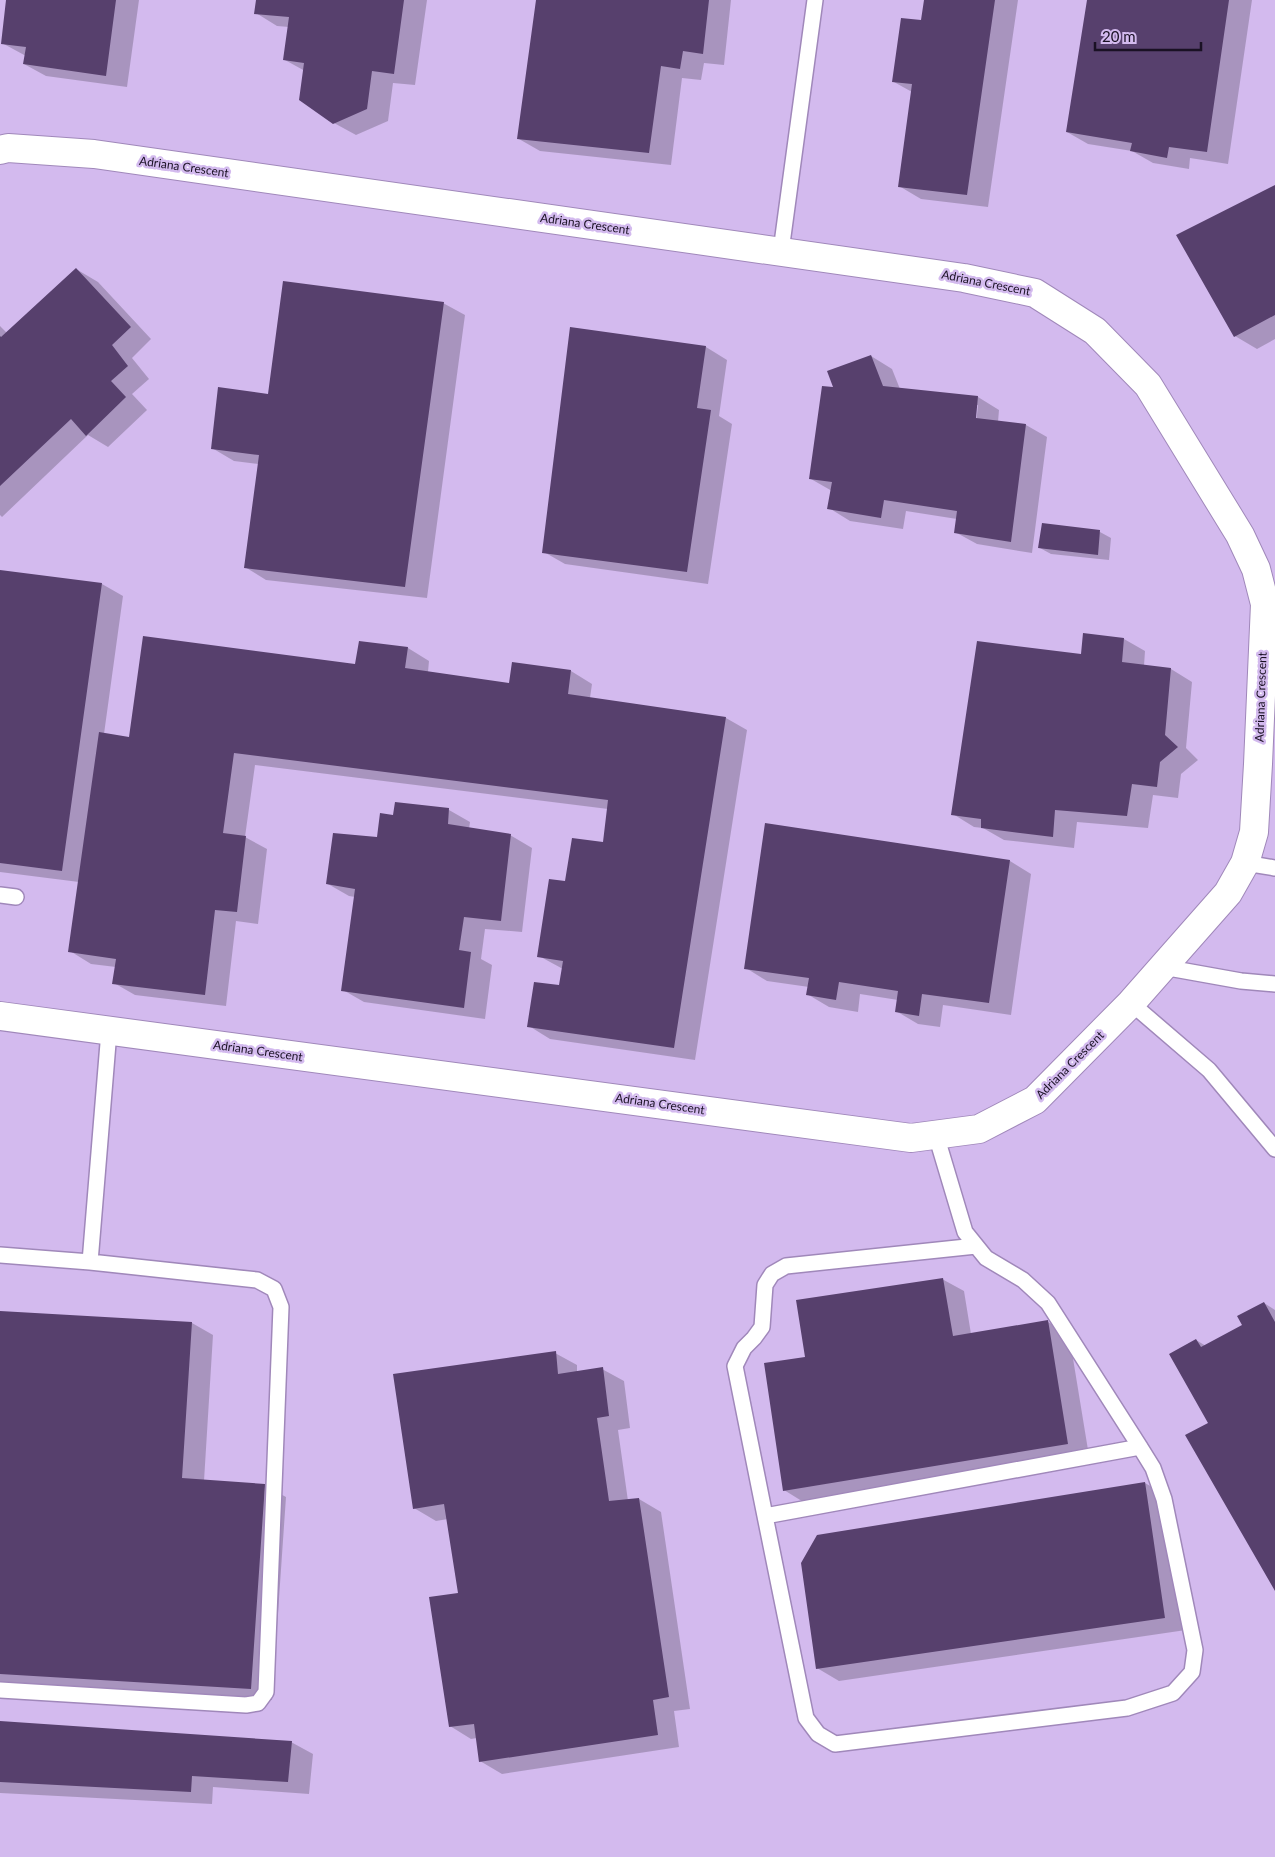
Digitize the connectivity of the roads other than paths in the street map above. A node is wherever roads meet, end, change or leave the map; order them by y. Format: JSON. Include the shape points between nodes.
{"nodes":[{"id":1,"x":815,"y":0,"type":"edge"},
{"id":2,"x":0,"y":150,"type":"edge"},
{"id":3,"x":781,"y":251,"type":"junction"},
{"id":4,"x":1245,"y":863,"type":"junction"},
{"id":5,"x":1275,"y":868,"type":"edge"},
{"id":6,"x":0,"y":895,"type":"edge"},
{"id":7,"x":16,"y":897,"type":"dead end"},
{"id":8,"x":1163,"y":967,"type":"junction"},
{"id":9,"x":1275,"y":984,"type":"edge"},
{"id":10,"x":1131,"y":1003,"type":"junction"},
{"id":11,"x":0,"y":1016,"type":"edge"},
{"id":12,"x":109,"y":1030,"type":"junction"},
{"id":13,"x":936,"y":1135,"type":"junction"},
{"id":14,"x":1275,"y":1149,"type":"edge"},
{"id":15,"x":976,"y":1246,"type":"junction"},
{"id":16,"x":0,"y":1255,"type":"edge"},
{"id":17,"x":90,"y":1262,"type":"junction"},
{"id":18,"x":1140,"y":1447,"type":"junction"},
{"id":19,"x":765,"y":1516,"type":"junction"},
{"id":20,"x":0,"y":1690,"type":"edge"}],
"edges":[{"from":1,"to":3,"type":"lane"},
{"from":2,"to":3,"type":"street","name":"Adriana Crescent","via":[[94,154]]},
{"from":3,"to":4,"type":"street","name":"Adriana Crescent","via":[[964,278],[1035,293],[1095,331],[1148,385],[1240,535],[1256,569],[1264,604],[1254,832]]},
{"from":4,"to":5,"type":"lane"},
{"from":4,"to":8,"type":"street","name":"Adriana Crescent","via":[[1228,893]]},
{"from":6,"to":7,"type":"lane"},
{"from":8,"to":9,"type":"lane"},
{"from":8,"to":10,"type":"street","name":"Adriana Crescent"},
{"from":10,"to":13,"type":"street","name":"Adriana Crescent","via":[[1036,1100],[979,1129]]},
{"from":10,"to":14,"type":"lane","via":[[1209,1070]]},
{"from":11,"to":12,"type":"street","name":"Adriana Crescent"},
{"from":12,"to":13,"type":"street","name":"Adriana Crescent","via":[[911,1138]]},
{"from":12,"to":17,"type":"lane"},
{"from":13,"to":15,"type":"lane","via":[[965,1232]]},
{"from":15,"to":18,"type":"lane","via":[[986,1258],[1023,1280],[1048,1303]]},
{"from":15,"to":19,"type":"lane","via":[[786,1266],[772,1274],[766,1285],[762,1327],[734,1366]]},
{"from":16,"to":17,"type":"lane"},
{"from":17,"to":20,"type":"lane","via":[[257,1280],[274,1289],[280,1307],[266,1692],[258,1703],[246,1706]]},
{"from":18,"to":19,"type":"lane"},
{"from":18,"to":19,"type":"lane","via":[[1153,1468],[1164,1499],[1195,1650],[1192,1672],[1173,1693],[1127,1708],[835,1744],[818,1734],[806,1718]]}]}
